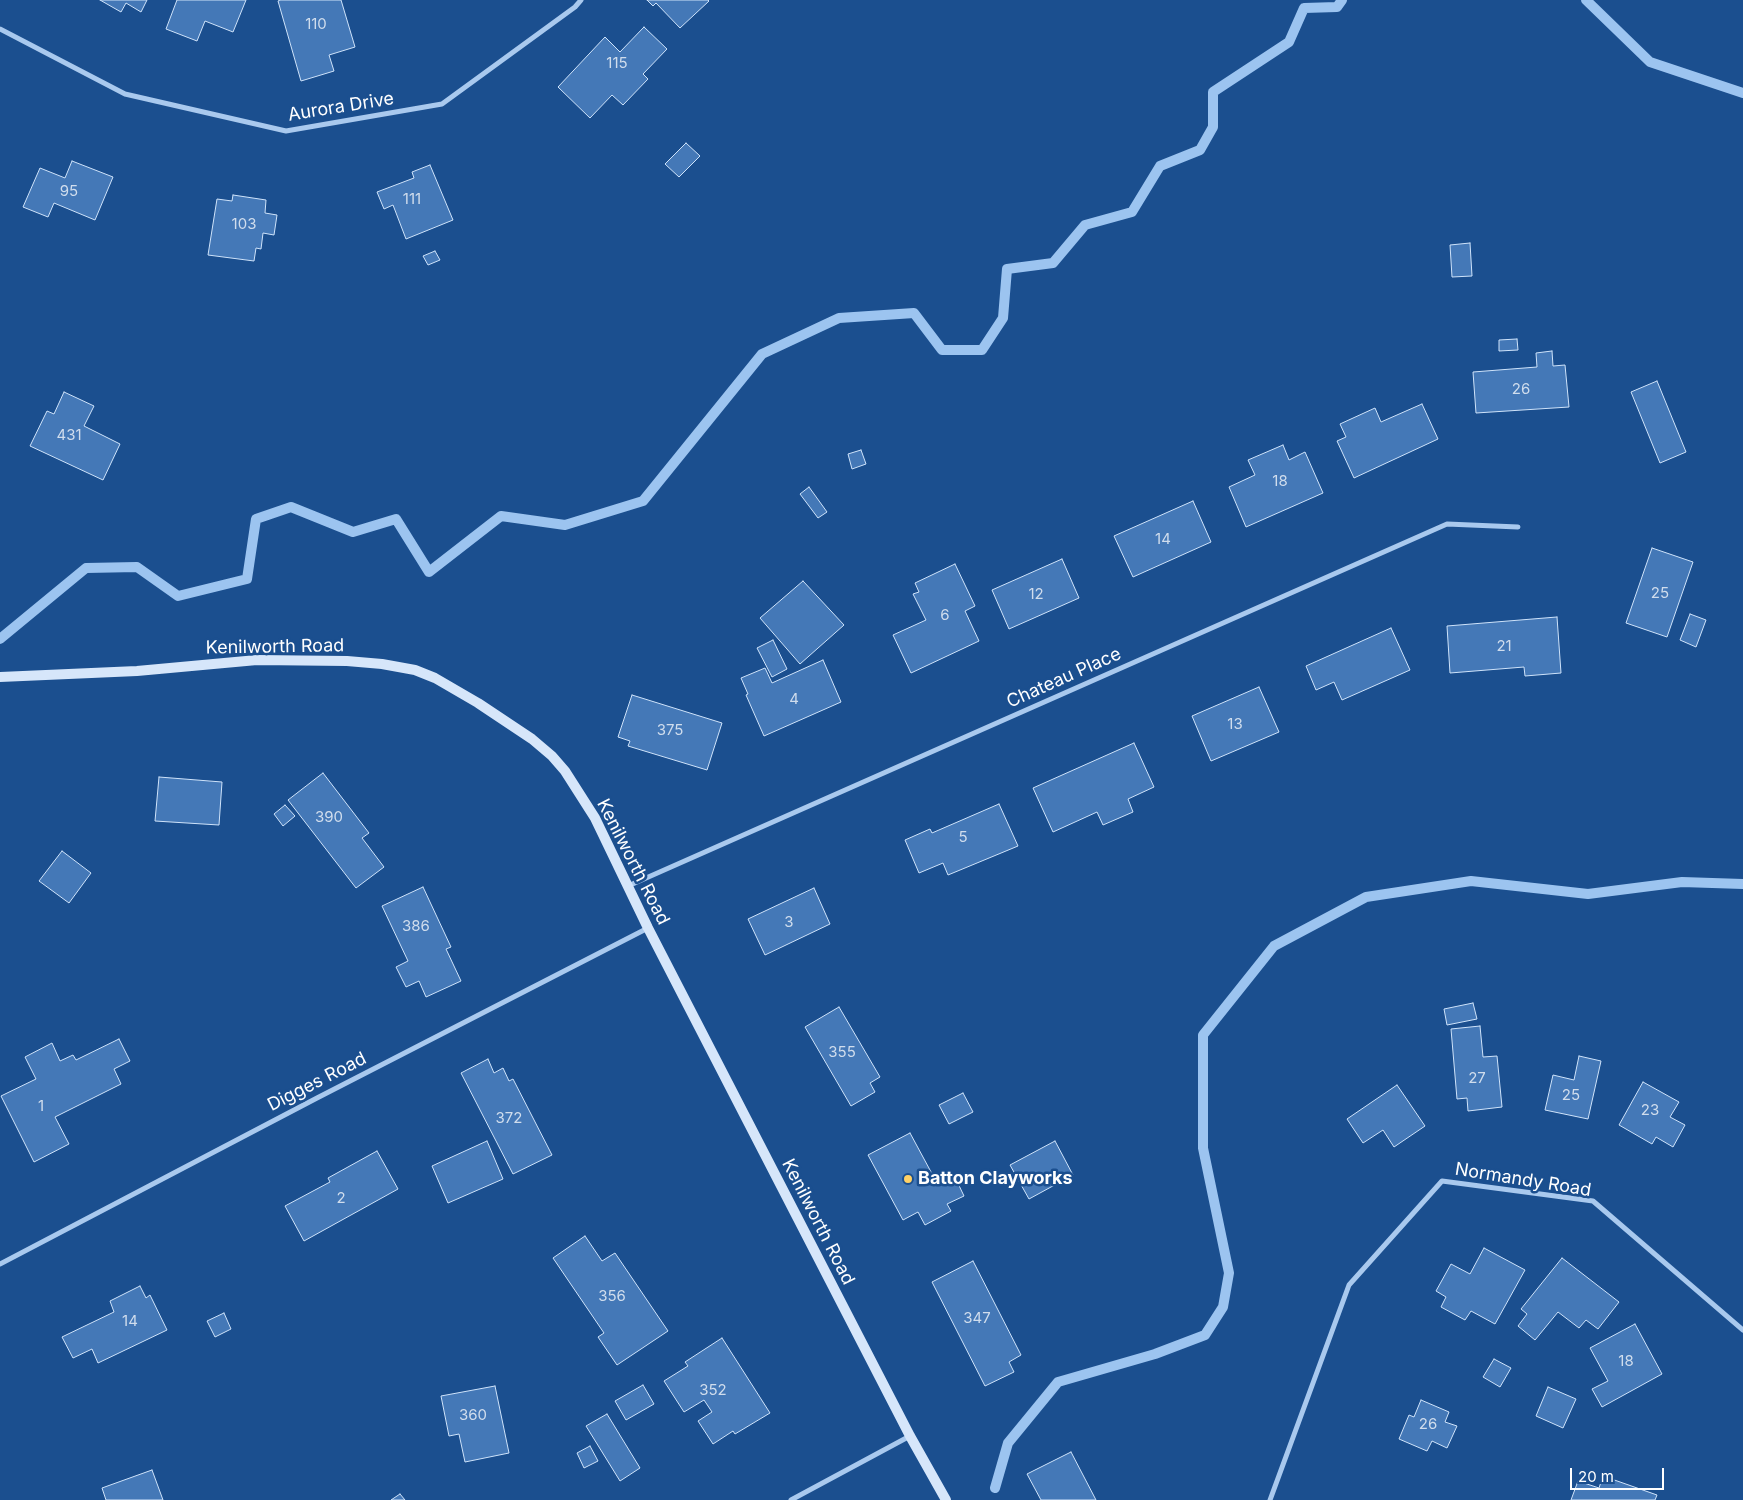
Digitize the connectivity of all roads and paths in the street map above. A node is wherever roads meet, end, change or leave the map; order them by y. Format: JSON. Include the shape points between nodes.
{"nodes":[{"id":1,"x":581,"y":0,"type":"edge"},
{"id":2,"x":0,"y":29,"type":"edge"},
{"id":3,"x":1518,"y":527,"type":"dead end"},
{"id":4,"x":0,"y":677,"type":"edge"},
{"id":5,"x":628,"y":886,"type":"junction"},
{"id":6,"x":648,"y":928,"type":"junction"},
{"id":7,"x":0,"y":1264,"type":"edge"},
{"id":8,"x":1743,"y":1330,"type":"edge"},
{"id":9,"x":910,"y":1436,"type":"junction"},
{"id":10,"x":791,"y":1500,"type":"edge"},
{"id":11,"x":946,"y":1500,"type":"edge"},
{"id":12,"x":1270,"y":1500,"type":"edge"}],
"edges":[{"from":1,"to":2,"type":"street","name":"Aurora Drive","via":[[442,104],[286,131],[125,94]]},
{"from":3,"to":5,"type":"street","name":"Chateau Place","via":[[1447,524]]},
{"from":4,"to":5,"type":"street","name":"Kenilworth Road","via":[[137,671],[257,660],[348,661],[415,670],[478,703],[552,756],[594,818]]},
{"from":5,"to":6,"type":"street","name":"Kenilworth Road"},
{"from":6,"to":7,"type":"street","name":"Digges Road"},
{"from":6,"to":9,"type":"street","name":"Kenilworth Road"},
{"from":8,"to":12,"type":"street","name":"Normandy Road","via":[[1593,1201],[1442,1181],[1349,1285]]},
{"from":9,"to":10,"type":"street"},
{"from":9,"to":11,"type":"street","name":"Kenilworth Road"}]}
